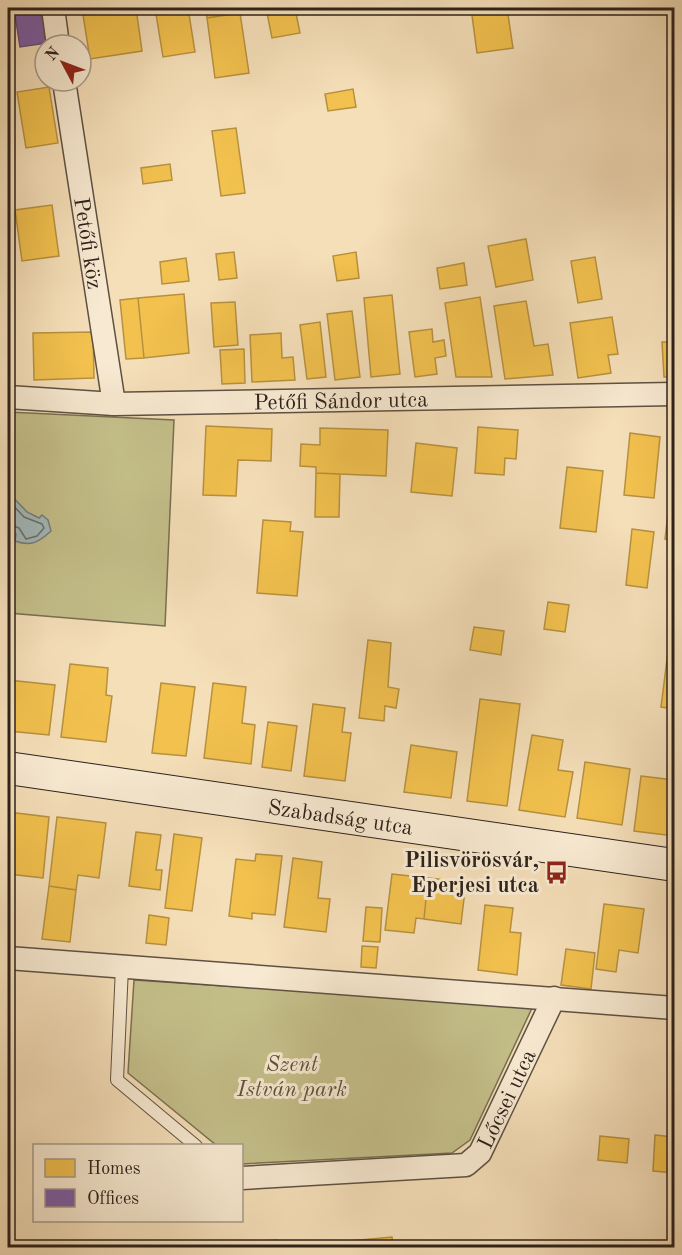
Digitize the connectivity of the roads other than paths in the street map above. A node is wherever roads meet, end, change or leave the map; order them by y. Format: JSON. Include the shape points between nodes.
{"nodes":[{"id":1,"x":52,"y":8,"type":"edge"},
{"id":2,"x":56,"y":33,"type":"edge"},
{"id":3,"x":66,"y":93,"type":"edge"},
{"id":4,"x":675,"y":394,"type":"edge"},
{"id":5,"x":8,"y":397,"type":"edge"},
{"id":6,"x":114,"y":404,"type":"junction"},
{"id":7,"x":8,"y":768,"type":"edge"},
{"id":8,"x":675,"y":865,"type":"edge"},
{"id":9,"x":8,"y":958,"type":"edge"},
{"id":10,"x":122,"y":967,"type":"junction"},
{"id":11,"x":554,"y":998,"type":"junction"},
{"id":12,"x":675,"y":1008,"type":"edge"},
{"id":13,"x":194,"y":1144,"type":"edge"},
{"id":14,"x":243,"y":1178,"type":"edge"}],
"edges":[{"from":1,"to":2,"type":"street"},
{"from":3,"to":6,"type":"street","name":"Petőfi köz"},
{"from":4,"to":6,"type":"street","name":"Petőfi Sándor utca"},
{"from":5,"to":6,"type":"street","name":"Petőfi Sándor utca"},
{"from":7,"to":8,"type":"street","name":"Szabadság utca"},
{"from":9,"to":10,"type":"street"},
{"from":10,"to":11,"type":"street"},
{"from":10,"to":13,"type":"lane","via":[[117,1080]]},
{"from":11,"to":12,"type":"street"},
{"from":11,"to":14,"type":"street","name":"Lőcsei utca","via":[[480,1153],[466,1165]]}]}
